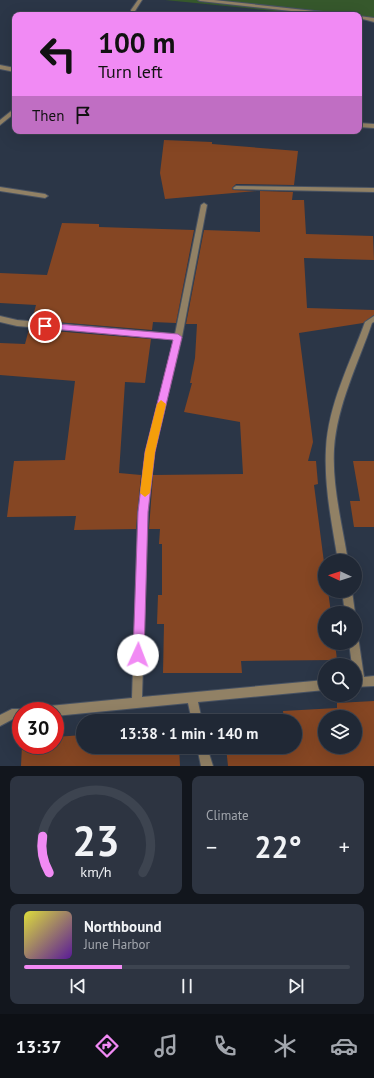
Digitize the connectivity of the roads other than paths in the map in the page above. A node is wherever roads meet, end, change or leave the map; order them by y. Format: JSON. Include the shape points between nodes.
{"nodes":[{"id":1,"x":140,"y":0,"type":"edge"},
{"id":2,"x":200,"y":0,"type":"edge"},
{"id":3,"x":133,"y":10,"type":"dead end"},
{"id":4,"x":314,"y":12,"type":"edge"},
{"id":5,"x":362,"y":18,"type":"edge"},
{"id":6,"x":374,"y":20,"type":"edge"},
{"id":7,"x":0,"y":67,"type":"edge"},
{"id":8,"x":12,"y":69,"type":"edge"},
{"id":9,"x":12,"y":113,"type":"edge"},
{"id":10,"x":0,"y":123,"type":"edge"},
{"id":11,"x":362,"y":125,"type":"edge"},
{"id":12,"x":374,"y":126,"type":"edge"},
{"id":13,"x":236,"y":188,"type":"dead end"},
{"id":14,"x":0,"y":189,"type":"edge"},
{"id":15,"x":374,"y":190,"type":"edge"},
{"id":16,"x":45,"y":196,"type":"dead end"},
{"id":17,"x":204,"y":204,"type":"dead end"},
{"id":18,"x":0,"y":319,"type":"edge"},
{"id":19,"x":374,"y":319,"type":"edge"},
{"id":20,"x":178,"y":337,"type":"junction"},
{"id":21,"x":342,"y":554,"type":"edge"},
{"id":22,"x":362,"y":681,"type":"edge"},
{"id":23,"x":374,"y":681,"type":"edge"},
{"id":24,"x":318,"y":686,"type":"edge"},
{"id":25,"x":192,"y":699,"type":"junction"},
{"id":26,"x":137,"y":703,"type":"junction"},
{"id":27,"x":64,"y":710,"type":"edge"},
{"id":28,"x":12,"y":714,"type":"edge"},
{"id":29,"x":195,"y":714,"type":"edge"},
{"id":30,"x":0,"y":721,"type":"edge"},
{"id":31,"x":204,"y":754,"type":"edge"},
{"id":32,"x":207,"y":766,"type":"edge"}],
"edges":[{"from":1,"to":3,"type":"street"},
{"from":2,"to":4,"type":"street"},
{"from":5,"to":6,"type":"street"},
{"from":7,"to":8,"type":"street"},
{"from":9,"to":10,"type":"street"},
{"from":11,"to":12,"type":"street"},
{"from":13,"to":15,"type":"street"},
{"from":14,"to":16,"type":"street"},
{"from":17,"to":20,"type":"street"},
{"from":18,"to":20,"type":"street","via":[[17,323]]},
{"from":19,"to":21,"type":"street","via":[[369,322],[350,372],[332,437],[330,466]]},
{"from":20,"to":26,"type":"street","via":[[149,459],[143,512]]},
{"from":22,"to":23,"type":"street"},
{"from":24,"to":25,"type":"street"},
{"from":25,"to":26,"type":"street"},
{"from":25,"to":29,"type":"street"},
{"from":26,"to":27,"type":"street"},
{"from":28,"to":30,"type":"street"},
{"from":31,"to":32,"type":"street"}]}
